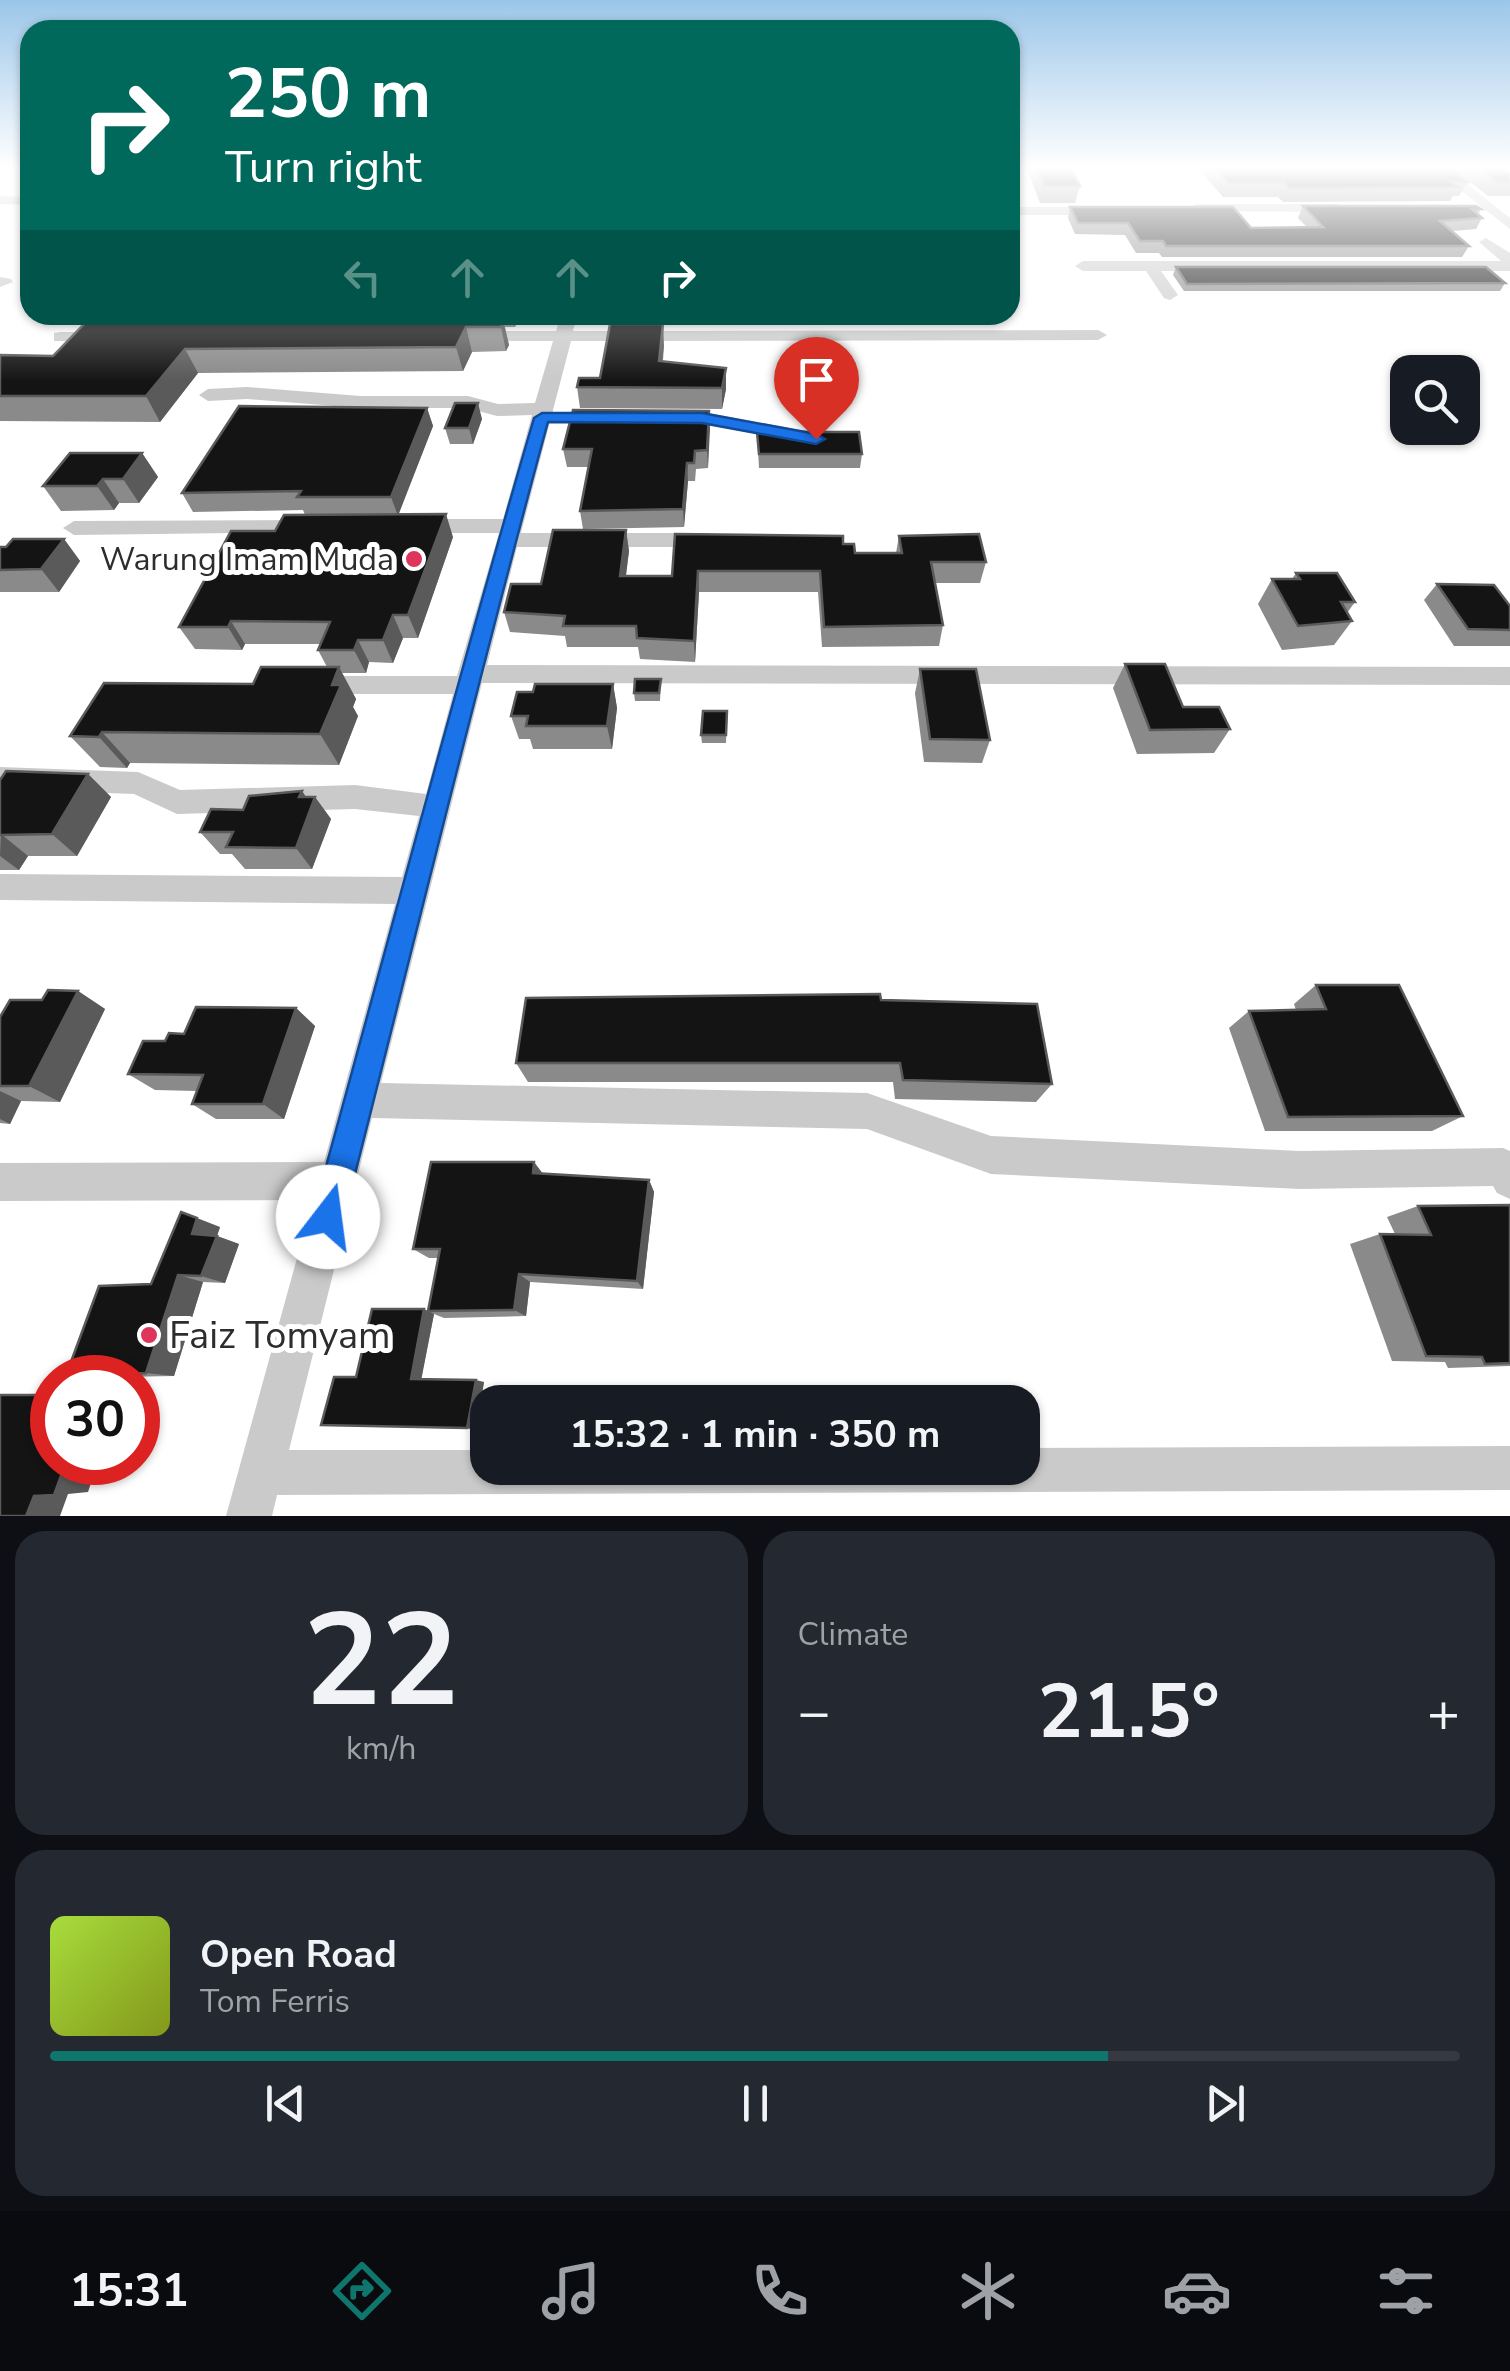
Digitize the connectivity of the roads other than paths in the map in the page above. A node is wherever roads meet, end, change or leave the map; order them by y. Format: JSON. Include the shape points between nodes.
{"nodes":[{"id":1,"x":1486,"y":242,"type":"dead end"},
{"id":2,"x":1137,"y":262,"type":"junction"},
{"id":3,"x":1510,"y":264,"type":"edge"},
{"id":4,"x":1083,"y":266,"type":"dead end"},
{"id":5,"x":1170,"y":296,"type":"dead end"},
{"id":6,"x":513,"y":325,"type":"edge"},
{"id":7,"x":566,"y":326,"type":"edge"},
{"id":8,"x":451,"y":336,"type":"edge"},
{"id":9,"x":509,"y":336,"type":"junction"},
{"id":10,"x":1098,"y":336,"type":"dead end"},
{"id":11,"x":60,"y":337,"type":"dead end"},
{"id":12,"x":119,"y":337,"type":"edge"},
{"id":13,"x":208,"y":396,"type":"dead end"},
{"id":14,"x":548,"y":415,"type":"junction"},
{"id":15,"x":648,"y":418,"type":"edge"},
{"id":16,"x":816,"y":439,"type":"edge"},
{"id":17,"x":390,"y":526,"type":"edge"},
{"id":18,"x":331,"y":527,"type":"edge"},
{"id":19,"x":74,"y":528,"type":"dead end"},
{"id":20,"x":507,"y":533,"type":"junction"},
{"id":21,"x":733,"y":540,"type":"edge"},
{"id":22,"x":1510,"y":676,"type":"edge"},
{"id":23,"x":468,"y":680,"type":"junction"},
{"id":24,"x":296,"y":686,"type":"edge"},
{"id":25,"x":0,"y":778,"type":"edge"},
{"id":26,"x":438,"y":807,"type":"junction"},
{"id":27,"x":0,"y":887,"type":"edge"},
{"id":28,"x":415,"y":891,"type":"junction"},
{"id":29,"x":358,"y":1100,"type":"junction"},
{"id":30,"x":1510,"y":1180,"type":"edge"},
{"id":31,"x":337,"y":1181,"type":"junction"},
{"id":32,"x":0,"y":1182,"type":"edge"},
{"id":33,"x":1510,"y":1468,"type":"edge"},
{"id":34,"x":261,"y":1473,"type":"junction"},
{"id":35,"x":250,"y":1516,"type":"edge"}],
"edges":[{"from":1,"to":3,"type":"street"},
{"from":2,"to":3,"type":"street"},
{"from":2,"to":4,"type":"street"},
{"from":2,"to":5,"type":"street"},
{"from":6,"to":9,"type":"street"},
{"from":7,"to":9,"type":"street"},
{"from":7,"to":10,"type":"street"},
{"from":7,"to":14,"type":"street"},
{"from":8,"to":9,"type":"street"},
{"from":11,"to":12,"type":"street"},
{"from":13,"to":14,"type":"street","via":[[468,402]]},
{"from":14,"to":20,"type":"street"},
{"from":15,"to":16,"type":"street","via":[[702,418]]},
{"from":17,"to":20,"type":"street"},
{"from":18,"to":19,"type":"street"},
{"from":20,"to":21,"type":"street"},
{"from":20,"to":23,"type":"street"},
{"from":22,"to":23,"type":"street"},
{"from":23,"to":24,"type":"street"},
{"from":23,"to":26,"type":"street"},
{"from":25,"to":26,"type":"street","via":[[138,783],[177,802],[356,796]]},
{"from":26,"to":28,"type":"street"},
{"from":27,"to":28,"type":"street"},
{"from":28,"to":29,"type":"street"},
{"from":29,"to":30,"type":"street","via":[[867,1111],[991,1154],[1299,1170],[1502,1166]]},
{"from":29,"to":31,"type":"street"},
{"from":31,"to":32,"type":"street"},
{"from":31,"to":34,"type":"street"},
{"from":33,"to":34,"type":"street"},
{"from":34,"to":35,"type":"street"}]}
